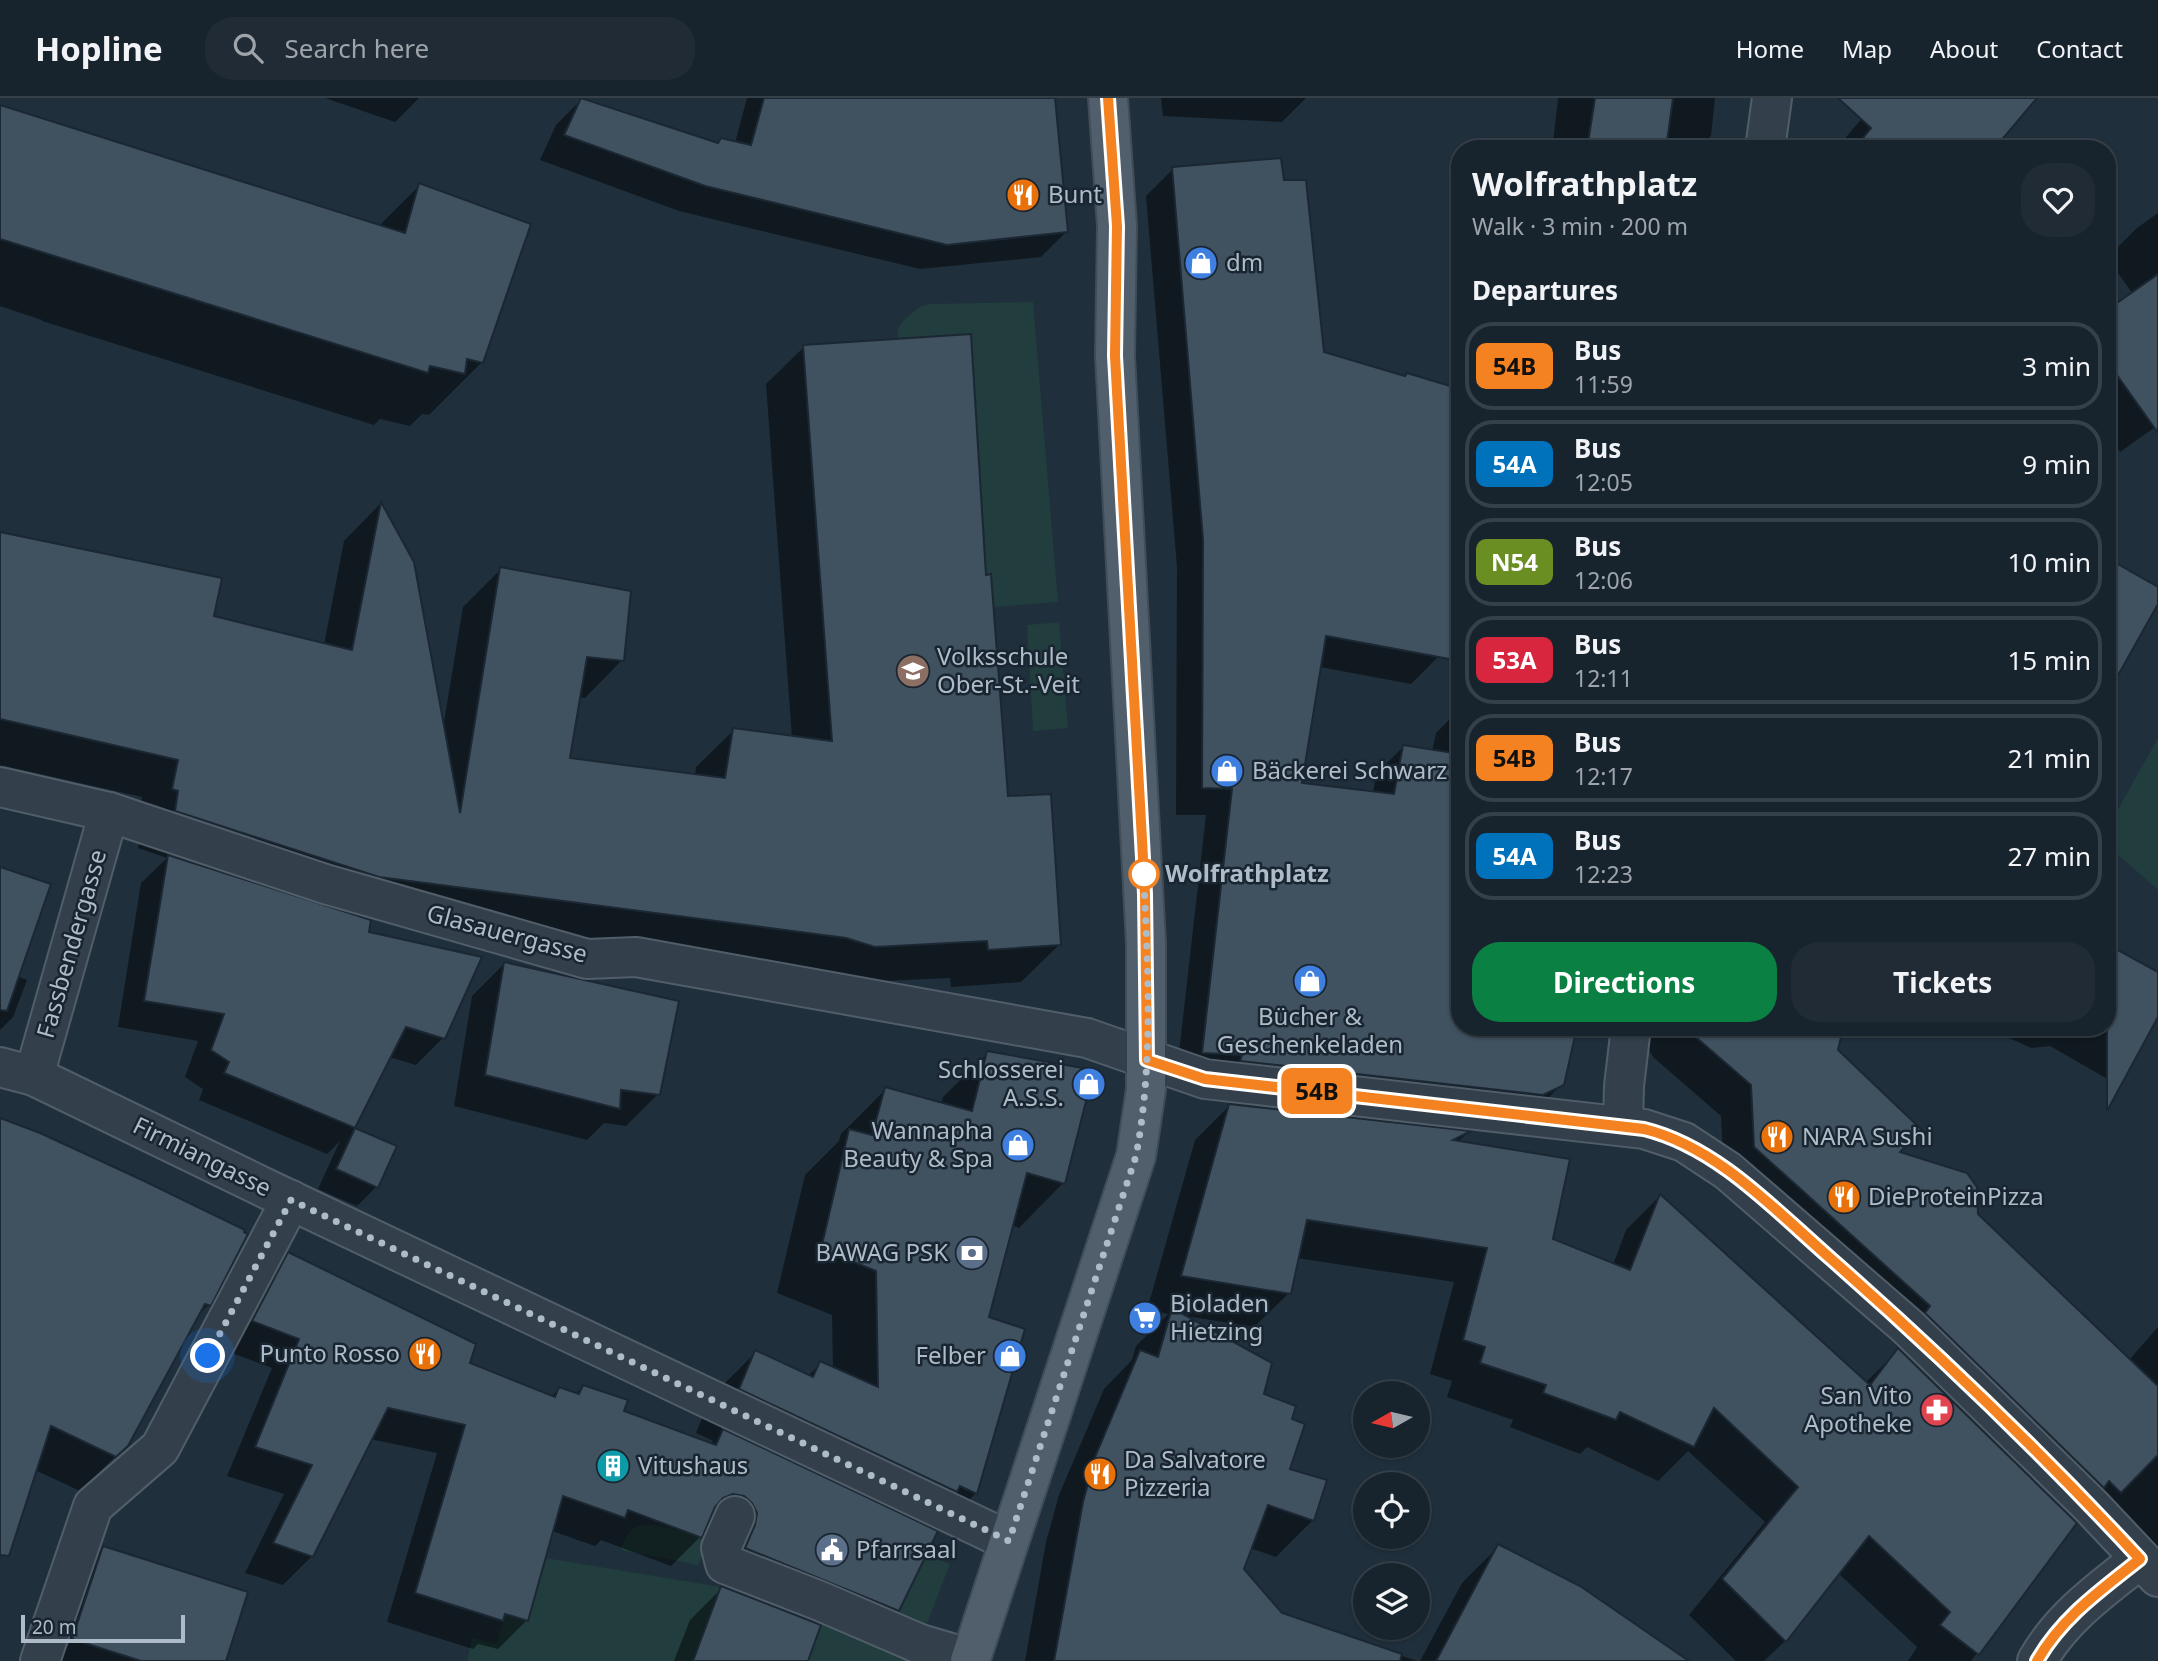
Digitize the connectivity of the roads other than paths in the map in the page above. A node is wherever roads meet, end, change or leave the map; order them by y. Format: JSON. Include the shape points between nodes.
{"nodes":[{"id":1,"x":1108,"y":98,"type":"edge"},
{"id":2,"x":1772,"y":98,"type":"edge"},
{"id":3,"x":1766,"y":140,"type":"edge"},
{"id":4,"x":0,"y":786,"type":"edge"},
{"id":5,"x":109,"y":812,"type":"junction"},
{"id":6,"x":1630,"y":1036,"type":"edge"},
{"id":7,"x":1147,"y":1060,"type":"junction"},
{"id":8,"x":17,"y":1071,"type":"edge"},
{"id":9,"x":1623,"y":1125,"type":"junction"},
{"id":10,"x":291,"y":1200,"type":"junction"},
{"id":11,"x":735,"y":1516,"type":"dead end"},
{"id":12,"x":1009,"y":1541,"type":"junction"},
{"id":13,"x":2149,"y":1568,"type":"edge"},
{"id":14,"x":971,"y":1660,"type":"edge"},
{"id":15,"x":40,"y":1661,"type":"edge"},
{"id":16,"x":2036,"y":1661,"type":"edge"}],
"edges":[{"from":1,"to":7,"type":"main road","via":[[1117,226],[1115,356],[1145,894]]},
{"from":2,"to":3,"type":"street"},
{"from":4,"to":5,"type":"street","name":"Glasauergasse"},
{"from":5,"to":7,"type":"street","name":"Glasauergasse","via":[[325,884],[587,959],[636,957],[1087,1038]]},
{"from":5,"to":8,"type":"street","name":"Fassbendergasse"},
{"from":6,"to":9,"type":"street"},
{"from":7,"to":9,"type":"street","name":"Glasauergasse","via":[[1205,1079]]},
{"from":7,"to":12,"type":"main road","via":[[1136,1156]]},
{"from":8,"to":10,"type":"street","name":"Firmiangasse"},
{"from":9,"to":13,"type":"street","name":"Glasauergasse","via":[[1684,1142],[1753,1192],[1908,1327]]},
{"from":10,"to":12,"type":"street","name":"Firmiangasse"},
{"from":10,"to":15,"type":"street","via":[[160,1448],[93,1506]]},
{"from":11,"to":14,"type":"street","via":[[721,1548],[725,1564],[920,1644]]},
{"from":12,"to":14,"type":"main road"},
{"from":13,"to":16,"type":"street","via":[[2077,1608]]}]}
